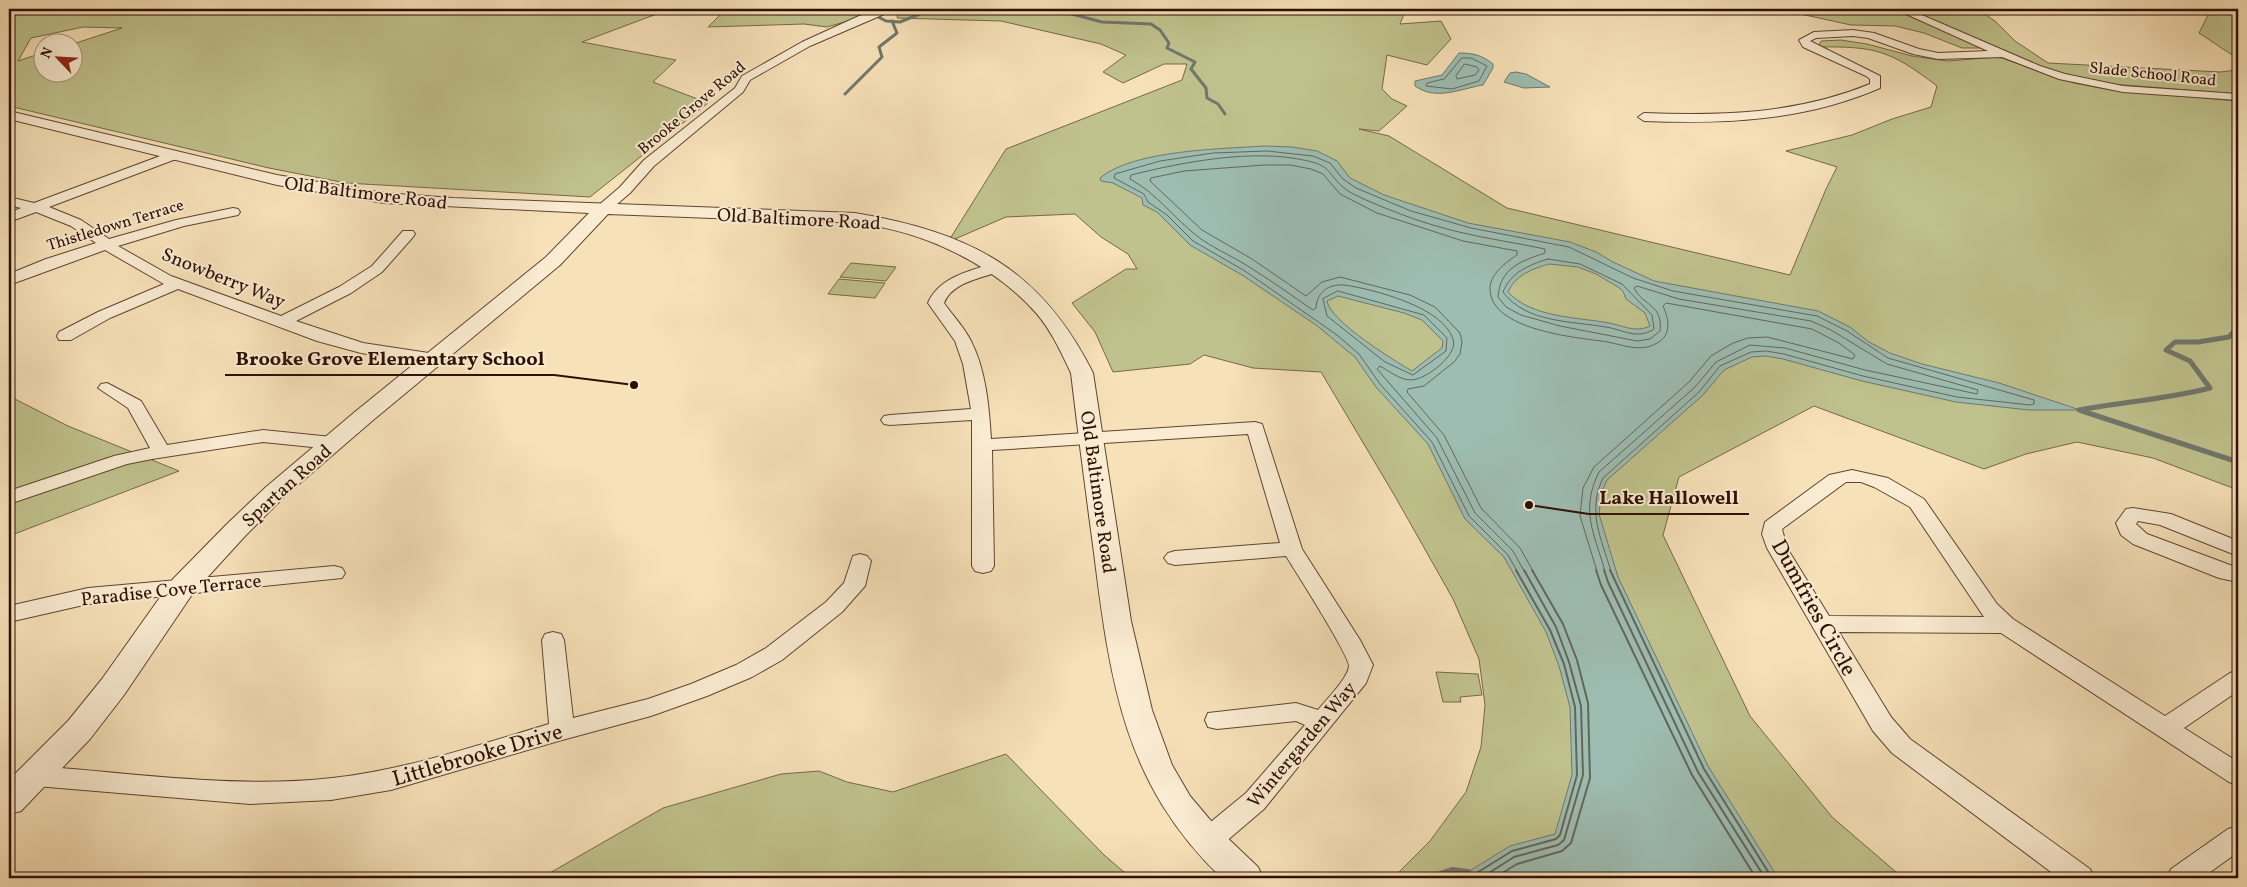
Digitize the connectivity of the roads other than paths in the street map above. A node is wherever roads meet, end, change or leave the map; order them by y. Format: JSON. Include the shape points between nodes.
{"nodes":[{"id":1,"x":891,"y":9,"type":"edge"},
{"id":2,"x":1900,"y":9,"type":"edge"},
{"id":3,"x":873,"y":15,"type":"joint"},
{"id":4,"x":2003,"y":54,"type":"junction"},
{"id":5,"x":2238,"y":97,"type":"edge"},
{"id":6,"x":9,"y":115,"type":"edge"},
{"id":7,"x":1644,"y":117,"type":"dead end"},
{"id":8,"x":172,"y":156,"type":"junction"},
{"id":9,"x":9,"y":201,"type":"edge"},
{"id":10,"x":35,"y":208,"type":"junction"},
{"id":11,"x":604,"y":208,"type":"junction"},
{"id":12,"x":234,"y":212,"type":"dead end"},
{"id":13,"x":9,"y":218,"type":"edge"},
{"id":14,"x":408,"y":234,"type":"dead end"},
{"id":15,"x":107,"y":244,"type":"junction"},
{"id":16,"x":996,"y":268,"type":"junction"},
{"id":17,"x":9,"y":280,"type":"edge"},
{"id":18,"x":179,"y":283,"type":"junction"},
{"id":19,"x":282,"y":322,"type":"junction"},
{"id":20,"x":65,"y":336,"type":"dead end"},
{"id":21,"x":436,"y":360,"type":"junction"},
{"id":22,"x":107,"y":388,"type":"dead end"},
{"id":23,"x":980,"y":414,"type":"junction"},
{"id":24,"x":890,"y":420,"type":"dead end"},
{"id":25,"x":1090,"y":437,"type":"junction"},
{"id":26,"x":332,"y":443,"type":"junction"},
{"id":27,"x":981,"y":445,"type":"junction"},
{"id":28,"x":161,"y":452,"type":"junction"},
{"id":29,"x":9,"y":498,"type":"edge"},
{"id":30,"x":1292,"y":548,"type":"junction"},
{"id":31,"x":2238,"y":550,"type":"edge"},
{"id":32,"x":1175,"y":558,"type":"dead end"},
{"id":33,"x":860,"y":561,"type":"dead end"},
{"id":34,"x":983,"y":566,"type":"dead end"},
{"id":35,"x":334,"y":573,"type":"dead end"},
{"id":36,"x":2238,"y":576,"type":"edge"},
{"id":37,"x":183,"y":586,"type":"junction"},
{"id":38,"x":9,"y":614,"type":"edge"},
{"id":39,"x":1822,"y":624,"type":"junction"},
{"id":40,"x":2005,"y":626,"type":"junction"},
{"id":41,"x":553,"y":640,"type":"dead end"},
{"id":42,"x":2238,"y":679,"type":"edge"},
{"id":43,"x":1217,"y":720,"type":"dead end"},
{"id":44,"x":1323,"y":721,"type":"junction"},
{"id":45,"x":2166,"y":728,"type":"junction"},
{"id":46,"x":562,"y":730,"type":"junction"},
{"id":47,"x":2238,"y":775,"type":"edge"},
{"id":48,"x":36,"y":776,"type":"junction"},
{"id":49,"x":9,"y":801,"type":"edge"},
{"id":50,"x":2238,"y":837,"type":"edge"},
{"id":51,"x":1206,"y":842,"type":"junction"},
{"id":52,"x":1246,"y":878,"type":"edge"},
{"id":53,"x":2080,"y":878,"type":"edge"},
{"id":54,"x":2181,"y":878,"type":"edge"}],
"edges":[{"from":1,"to":3,"type":"street","name":"Brooke Grove Road"},
{"from":2,"to":4,"type":"street","name":"Slade School Road"},
{"from":3,"to":11,"type":"street","name":"Brooke Grove Road","via":[[806,44],[746,78],[739,90],[649,163]]},
{"from":4,"to":5,"type":"street","name":"Slade School Road","via":[[2086,83],[2123,89]]},
{"from":4,"to":7,"type":"street","via":[[1938,56],[1860,33],[1814,35],[1804,40],[1807,45],[1870,74],[1876,78],[1876,86],[1796,111],[1757,118]]},
{"from":6,"to":8,"type":"street","name":"Old Baltimore Road"},
{"from":8,"to":10,"type":"street"},
{"from":8,"to":11,"type":"street","name":"Old Baltimore Road","via":[[277,180],[384,198]]},
{"from":9,"to":10,"type":"street","name":"Snowberry Way"},
{"from":10,"to":13,"type":"street"},
{"from":10,"to":15,"type":"street","name":"Snowberry Way","via":[[76,223]]},
{"from":11,"to":16,"type":"street","name":"Old Baltimore Road","via":[[888,222],[954,244]]},
{"from":11,"to":21,"type":"street","name":"Spartan Road","via":[[553,262]]},
{"from":12,"to":15,"type":"street","name":"Thistledown Terrace","via":[[193,218]]},
{"from":14,"to":19,"type":"street","via":[[377,269],[345,290]]},
{"from":15,"to":17,"type":"street","name":"Thistledown Terrace","via":[[32,268]]},
{"from":15,"to":18,"type":"street","name":"Snowberry Way","via":[[166,279]]},
{"from":16,"to":23,"type":"street","via":[[945,288],[936,303],[962,341],[978,388]]},
{"from":16,"to":25,"type":"street","name":"Old Baltimore Road","via":[[1042,307],[1072,347],[1082,373]]},
{"from":18,"to":19,"type":"street","name":"Snowberry Way"},
{"from":18,"to":20,"type":"street"},
{"from":19,"to":21,"type":"street","name":"Snowberry Way","via":[[361,348]]},
{"from":21,"to":26,"type":"street","name":"Spartan Road"},
{"from":22,"to":28,"type":"street","via":[[135,405]]},
{"from":23,"to":24,"type":"street"},
{"from":23,"to":27,"type":"street"},
{"from":25,"to":27,"type":"street"},
{"from":25,"to":30,"type":"street","name":"Wintergarden Way","via":[[1256,428]]},
{"from":25,"to":51,"type":"street","name":"Old Baltimore Road","via":[[1115,607],[1139,721],[1171,794]]},
{"from":26,"to":28,"type":"street","via":[[263,436]]},
{"from":26,"to":37,"type":"street","name":"Spartan Road","via":[[250,516]]},
{"from":27,"to":34,"type":"street"},
{"from":28,"to":29,"type":"street","via":[[121,460]]},
{"from":30,"to":32,"type":"street"},
{"from":30,"to":44,"type":"street","name":"Wintergarden Way","via":[[1352,646],[1360,665],[1358,677]]},
{"from":31,"to":36,"type":"street","via":[[2164,519],[2133,514],[2126,523],[2128,530],[2140,539]]},
{"from":33,"to":46,"type":"street","name":"Littlebrooke Drive","via":[[854,586],[834,607],[802,633],[751,666],[651,707]]},
{"from":35,"to":37,"type":"street","name":"Paradise Cove Terrace"},
{"from":37,"to":38,"type":"street","name":"Paradise Cove Terrace","via":[[88,596]]},
{"from":37,"to":48,"type":"street","name":"Spartan Road","via":[[85,723]]},
{"from":39,"to":40,"type":"street"},
{"from":39,"to":40,"type":"street","name":"Dumfries Circle","via":[[1777,548],[1772,527],[1840,478],[1855,476],[1904,494],[1917,503],[1989,609]]},
{"from":39,"to":53,"type":"street","name":"Dumfries Circle","via":[[1882,724],[1901,746]]},
{"from":40,"to":45,"type":"street","name":"Dumfries Circle"},
{"from":41,"to":46,"type":"street"},
{"from":42,"to":45,"type":"street"},
{"from":43,"to":44,"type":"street","via":[[1296,712]]},
{"from":44,"to":51,"type":"street","name":"Wintergarden Way","via":[[1255,801]]},
{"from":45,"to":47,"type":"street","name":"Dumfries Circle"},
{"from":46,"to":48,"type":"street","name":"Littlebrooke Drive","via":[[391,780],[331,789],[250,792]]},
{"from":48,"to":49,"type":"street","name":"Spartan Road"},
{"from":50,"to":54,"type":"street"},
{"from":51,"to":52,"type":"street","name":"Old Baltimore Road"}]}
